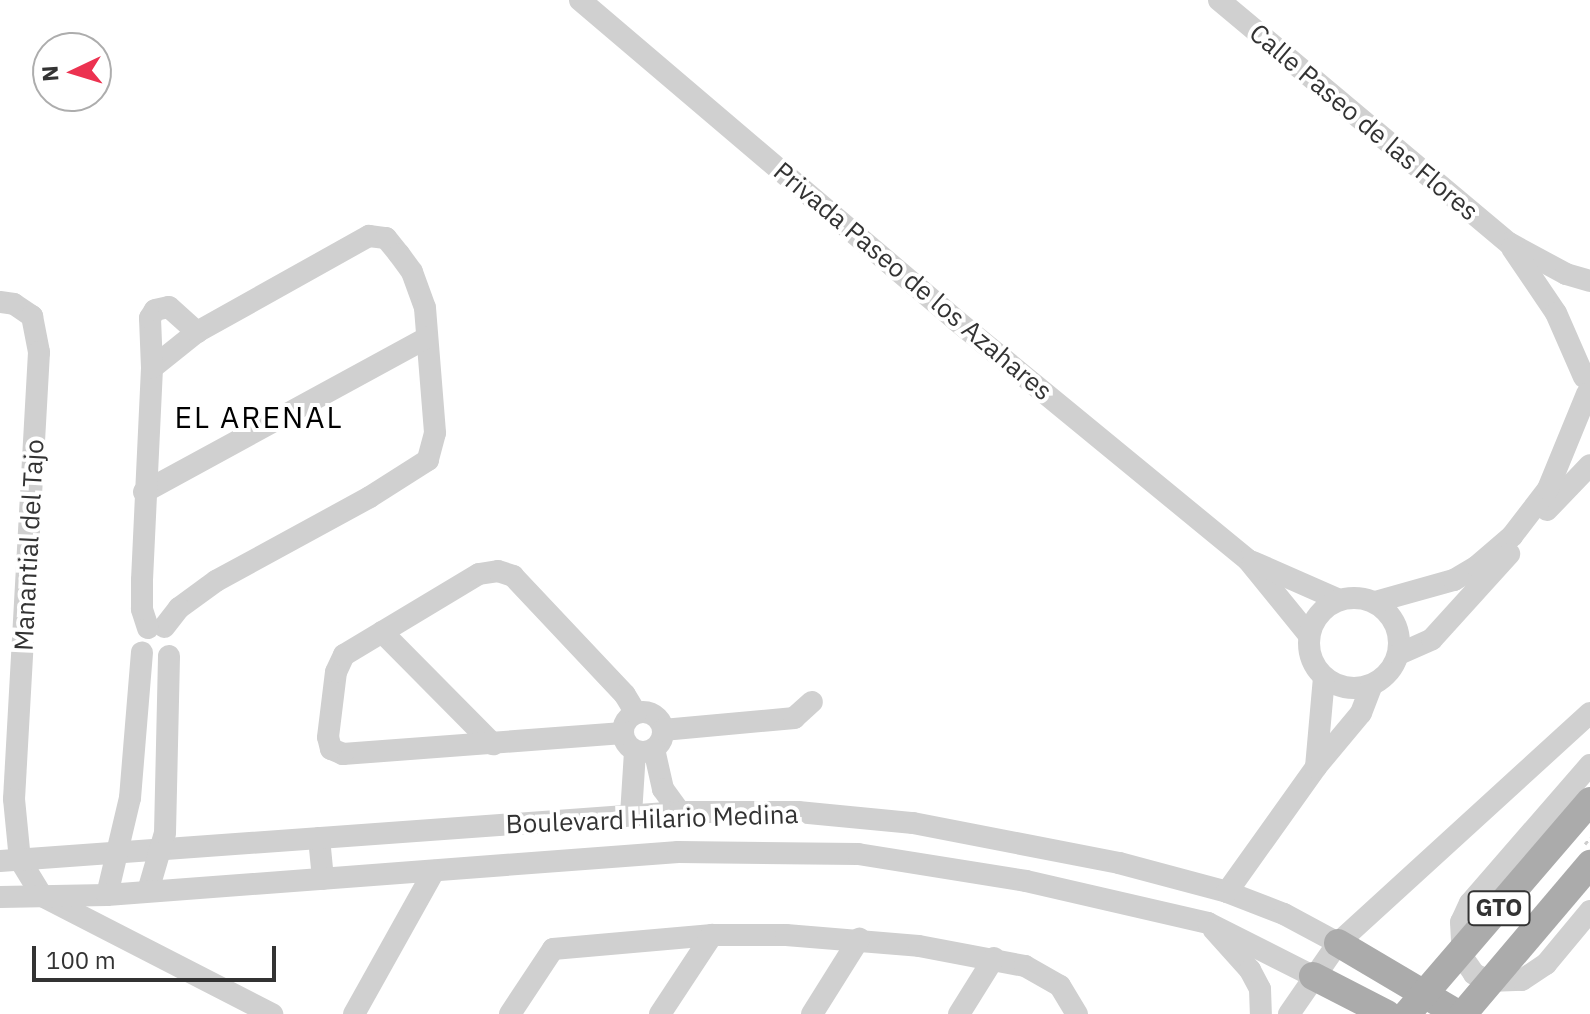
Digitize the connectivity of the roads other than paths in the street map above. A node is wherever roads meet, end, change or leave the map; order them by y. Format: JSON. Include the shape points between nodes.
{"nodes":[{"id":1,"x":580,"y":0,"type":"edge"},
{"id":2,"x":1219,"y":0,"type":"edge"},
{"id":3,"x":1509,"y":243,"type":"junction"},
{"id":4,"x":1590,"y":281,"type":"edge"},
{"id":5,"x":0,"y":302,"type":"edge"},
{"id":6,"x":197,"y":332,"type":"junction"},
{"id":7,"x":427,"y":338,"type":"junction"},
{"id":8,"x":1590,"y":346,"type":"edge"},
{"id":9,"x":152,"y":368,"type":"junction"},
{"id":10,"x":1587,"y":391,"type":"edge"},
{"id":11,"x":1590,"y":465,"type":"edge"},
{"id":12,"x":144,"y":492,"type":"junction"},
{"id":13,"x":1248,"y":560,"type":"junction"},
{"id":14,"x":1339,"y":600,"type":"junction"},
{"id":15,"x":1375,"y":602,"type":"junction"},
{"id":16,"x":156,"y":628,"type":"junction"},
{"id":17,"x":382,"y":632,"type":"junction"},
{"id":18,"x":1309,"y":635,"type":"junction"},
{"id":19,"x":142,"y":652,"type":"junction"},
{"id":20,"x":1399,"y":654,"type":"junction"},
{"id":21,"x":169,"y":656,"type":"junction"},
{"id":22,"x":1324,"y":678,"type":"junction"},
{"id":23,"x":1372,"y":685,"type":"junction"},
{"id":24,"x":812,"y":702,"type":"dead end"},
{"id":25,"x":636,"y":713,"type":"junction"},
{"id":26,"x":1590,"y":713,"type":"edge"},
{"id":27,"x":644,"y":741,"type":"junction"},
{"id":28,"x":493,"y":744,"type":"junction"},
{"id":29,"x":9,"y":759,"type":"edge"},
{"id":30,"x":1590,"y":765,"type":"edge"},
{"id":31,"x":1316,"y":767,"type":"junction"},
{"id":32,"x":1590,"y":801,"type":"edge"},
{"id":33,"x":680,"y":812,"type":"junction"},
{"id":34,"x":631,"y":815,"type":"junction"},
{"id":35,"x":861,"y":816,"type":"junction"},
{"id":36,"x":319,"y":838,"type":"junction"},
{"id":37,"x":161,"y":851,"type":"junction"},
{"id":38,"x":119,"y":854,"type":"junction"},
{"id":39,"x":858,"y":854,"type":"junction"},
{"id":40,"x":10,"y":860,"type":"edge"},
{"id":41,"x":1590,"y":864,"type":"edge"},
{"id":42,"x":434,"y":871,"type":"junction"},
{"id":43,"x":323,"y":879,"type":"junction"},
{"id":44,"x":148,"y":891,"type":"junction"},
{"id":45,"x":1227,"y":892,"type":"junction"},
{"id":46,"x":107,"y":895,"type":"junction"},
{"id":47,"x":42,"y":896,"type":"junction"},
{"id":48,"x":0,"y":897,"type":"edge"},
{"id":49,"x":1590,"y":911,"type":"edge"},
{"id":50,"x":1208,"y":923,"type":"junction"},
{"id":51,"x":712,"y":935,"type":"junction"},
{"id":52,"x":859,"y":939,"type":"junction"},
{"id":53,"x":1338,"y":943,"type":"junction"},
{"id":54,"x":994,"y":958,"type":"junction"},
{"id":55,"x":1313,"y":976,"type":"junction"},
{"id":56,"x":272,"y":1014,"type":"edge"},
{"id":57,"x":354,"y":1014,"type":"edge"},
{"id":58,"x":510,"y":1014,"type":"edge"},
{"id":59,"x":660,"y":1014,"type":"edge"},
{"id":60,"x":812,"y":1014,"type":"edge"},
{"id":61,"x":959,"y":1014,"type":"edge"},
{"id":62,"x":1077,"y":1014,"type":"edge"},
{"id":63,"x":1261,"y":1014,"type":"edge"},
{"id":64,"x":1289,"y":1014,"type":"edge"},
{"id":65,"x":1387,"y":1014,"type":"edge"},
{"id":66,"x":1407,"y":1014,"type":"edge"},
{"id":67,"x":1461,"y":1014,"type":"edge"}],
"edges":[{"from":1,"to":13,"type":"street","name":"Privada Paseo de los Azahares"},
{"from":2,"to":3,"type":"street","name":"Calle Paseo de las Flores"},
{"from":3,"to":4,"type":"street","name":"Calle Paseo de las Flores"},
{"from":3,"to":10,"type":"street","name":"Calle Paseo de las Flores","via":[[1556,313]]},
{"from":5,"to":29,"type":"street","name":"Manantial del Tajo","via":[[26,309],[37,330],[39,372]]},
{"from":6,"to":7,"type":"street","via":[[360,239],[378,235],[416,280]]},
{"from":6,"to":9,"type":"street"},
{"from":6,"to":9,"type":"street","via":[[174,308],[155,310],[149,326]]},
{"from":7,"to":12,"type":"street"},
{"from":7,"to":16,"type":"street","via":[[435,433],[428,460],[216,581]]},
{"from":8,"to":10,"type":"street"},
{"from":9,"to":12,"type":"street"},
{"from":10,"to":15,"type":"street","via":[[1548,489],[1512,536],[1454,580]]},
{"from":11,"to":20,"type":"street","via":[[1432,639]]},
{"from":12,"to":16,"type":"street","via":[[142,609]]},
{"from":13,"to":14,"type":"street","name":"Privada Paseo de los Azahares"},
{"from":13,"to":18,"type":"street","name":"Privada Paseo de los Azahares"},
{"from":14,"to":15,"type":"street"},
{"from":14,"to":18,"type":"street","via":[[1325,608]]},
{"from":15,"to":20,"type":"street","via":[[1399,633]]},
{"from":16,"to":19,"type":"street","via":[[140,643]]},
{"from":16,"to":21,"type":"street","via":[[175,640]]},
{"from":17,"to":25,"type":"street","via":[[479,574],[498,571],[513,576]]},
{"from":17,"to":28,"type":"street"},
{"from":17,"to":28,"type":"street","via":[[339,660],[328,737],[331,749],[343,754]]},
{"from":18,"to":22,"type":"street","via":[[1314,666]]},
{"from":19,"to":21,"type":"street","via":[[154,661]]},
{"from":19,"to":38,"type":"street","via":[[130,798]]},
{"from":20,"to":23,"type":"street","via":[[1384,678]]},
{"from":21,"to":37,"type":"street"},
{"from":22,"to":23,"type":"street","via":[[1355,689]]},
{"from":22,"to":31,"type":"street"},
{"from":23,"to":31,"type":"street","via":[[1361,713]]},
{"from":24,"to":27,"type":"street","via":[[794,718]]},
{"from":25,"to":27,"type":"street","via":[[629,718]]},
{"from":25,"to":27,"type":"street","via":[[657,717]]},
{"from":26,"to":53,"type":"street"},
{"from":27,"to":28,"type":"street"},
{"from":27,"to":33,"type":"street","via":[[663,789]]},
{"from":27,"to":34,"type":"street"},
{"from":29,"to":40,"type":"street","name":"Manantial del Tajo","via":[[14,799]]},
{"from":30,"to":49,"type":"street","via":[[1470,903],[1461,922],[1463,958],[1474,974],[1489,981],[1522,980],[1546,964]]},
{"from":31,"to":45,"type":"street"},
{"from":32,"to":66,"type":"main road","number":"GTO","bridge":true},
{"from":33,"to":34,"type":"street","name":"Boulevard Hilario Medina"},
{"from":33,"to":35,"type":"street","name":"Boulevard Hilario Medina"},
{"from":34,"to":36,"type":"street","name":"Boulevard Hilario Medina"},
{"from":35,"to":39,"type":"street"},
{"from":35,"to":45,"type":"street","name":"Boulevard Hilario Medina","via":[[1030,844]]},
{"from":36,"to":37,"type":"street","name":"Boulevard Hilario Medina"},
{"from":36,"to":43,"type":"street"},
{"from":37,"to":38,"type":"street","name":"Boulevard Hilario Medina"},
{"from":37,"to":44,"type":"street"},
{"from":38,"to":40,"type":"street","name":"Boulevard Hilario Medina"},
{"from":38,"to":46,"type":"street"},
{"from":39,"to":42,"type":"street","name":"Boulevard Hilario Medina","via":[[678,852]]},
{"from":39,"to":50,"type":"street","name":"Boulevard Hilario Medina","via":[[1026,881]]},
{"from":40,"to":47,"type":"street","name":"Manantial del Tajo"},
{"from":41,"to":67,"type":"main road","number":"GTO","bridge":true},
{"from":42,"to":43,"type":"street","name":"Boulevard Hilario Medina"},
{"from":42,"to":57,"type":"street"},
{"from":43,"to":44,"type":"street","name":"Boulevard Hilario Medina"},
{"from":44,"to":46,"type":"street","name":"Boulevard Hilario Medina"},
{"from":45,"to":53,"type":"street","name":"Boulevard Hilario Medina"},
{"from":46,"to":47,"type":"street","name":"Boulevard Hilario Medina"},
{"from":47,"to":48,"type":"street","name":"Boulevard Hilario Medina"},
{"from":47,"to":56,"type":"street"},
{"from":50,"to":55,"type":"street","name":"Boulevard Hilario Medina"},
{"from":50,"to":63,"type":"street","via":[[1250,970],[1260,989]]},
{"from":51,"to":52,"type":"street"},
{"from":51,"to":58,"type":"street","via":[[553,949]]},
{"from":51,"to":59,"type":"street"},
{"from":52,"to":54,"type":"street"},
{"from":52,"to":60,"type":"street"},
{"from":53,"to":55,"type":"street"},
{"from":53,"to":67,"type":"main road","name":"Boulevard Hilario Medina"},
{"from":54,"to":61,"type":"street"},
{"from":54,"to":62,"type":"street","via":[[1045,974],[1066,993]]},
{"from":55,"to":64,"type":"street"},
{"from":55,"to":65,"type":"main road","name":"Boulevard Hilario Medina"}]}
